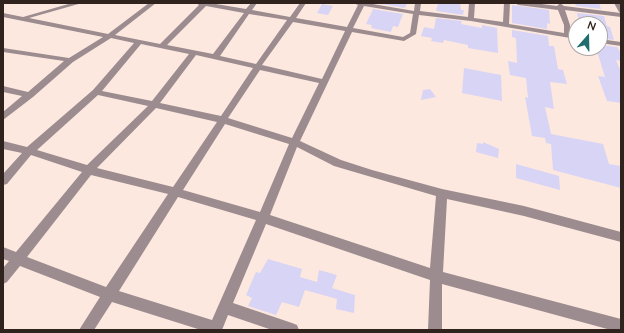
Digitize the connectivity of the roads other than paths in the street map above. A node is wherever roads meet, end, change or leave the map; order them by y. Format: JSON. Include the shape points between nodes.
{"nodes":[{"id":1,"x":79,"y":3,"type":"edge"},
{"id":2,"x":153,"y":3,"type":"edge"},
{"id":3,"x":202,"y":3,"type":"edge"},
{"id":4,"x":254,"y":3,"type":"edge"},
{"id":5,"x":303,"y":3,"type":"edge"},
{"id":6,"x":360,"y":3,"type":"edge"},
{"id":7,"x":418,"y":3,"type":"edge"},
{"id":8,"x":472,"y":3,"type":"edge"},
{"id":9,"x":507,"y":3,"type":"edge"},
{"id":10,"x":518,"y":3,"type":"edge"},
{"id":11,"x":617,"y":3,"type":"edge"},
{"id":12,"x":560,"y":6,"type":"edge"},
{"id":13,"x":621,"y":11,"type":"edge"},
{"id":14,"x":248,"y":12,"type":"junction"},
{"id":15,"x":416,"y":13,"type":"junction"},
{"id":16,"x":3,"y":15,"type":"edge"},
{"id":17,"x":621,"y":15,"type":"edge"},
{"id":18,"x":22,"y":18,"type":"junction"},
{"id":19,"x":290,"y":19,"type":"junction"},
{"id":20,"x":471,"y":19,"type":"junction"},
{"id":21,"x":506,"y":26,"type":"junction"},
{"id":22,"x":350,"y":29,"type":"junction"},
{"id":23,"x":110,"y":36,"type":"junction"},
{"id":24,"x":567,"y":36,"type":"joint"},
{"id":25,"x":139,"y":42,"type":"junction"},
{"id":26,"x":608,"y":42,"type":"edge"},
{"id":27,"x":621,"y":44,"type":"edge"},
{"id":28,"x":162,"y":46,"type":"junction"},
{"id":29,"x":3,"y":50,"type":"edge"},
{"id":30,"x":194,"y":53,"type":"junction"},
{"id":31,"x":215,"y":57,"type":"junction"},
{"id":32,"x":70,"y":60,"type":"junction"},
{"id":33,"x":258,"y":66,"type":"junction"},
{"id":34,"x":325,"y":82,"type":"junction"},
{"id":35,"x":3,"y":89,"type":"edge"},
{"id":36,"x":96,"y":92,"type":"junction"},
{"id":37,"x":30,"y":95,"type":"junction"},
{"id":38,"x":154,"y":105,"type":"junction"},
{"id":39,"x":3,"y":117,"type":"edge"},
{"id":40,"x":223,"y":120,"type":"junction"},
{"id":41,"x":295,"y":142,"type":"junction"},
{"id":42,"x":3,"y":145,"type":"edge"},
{"id":43,"x":29,"y":151,"type":"junction"},
{"id":44,"x":89,"y":170,"type":"junction"},
{"id":45,"x":3,"y":181,"type":"edge"},
{"id":46,"x":176,"y":192,"type":"junction"},
{"id":47,"x":442,"y":193,"type":"junction"},
{"id":48,"x":264,"y":218,"type":"junction"},
{"id":49,"x":621,"y":236,"type":"edge"},
{"id":50,"x":3,"y":253,"type":"edge"},
{"id":51,"x":18,"y":258,"type":"junction"},
{"id":52,"x":436,"y":276,"type":"junction"},
{"id":53,"x":3,"y":278,"type":"edge"},
{"id":54,"x":110,"y":295,"type":"junction"},
{"id":55,"x":225,"y":307,"type":"junction"},
{"id":56,"x":621,"y":326,"type":"edge"},
{"id":57,"x":216,"y":329,"type":"edge"},
{"id":58,"x":86,"y":330,"type":"edge"},
{"id":59,"x":292,"y":330,"type":"edge"},
{"id":60,"x":435,"y":330,"type":"edge"}],
"edges":[{"from":1,"to":18,"type":"street"},
{"from":2,"to":23,"type":"street"},
{"from":3,"to":14,"type":"street"},
{"from":3,"to":28,"type":"street"},
{"from":4,"to":14,"type":"street"},
{"from":5,"to":19,"type":"street"},
{"from":6,"to":15,"type":"street"},
{"from":6,"to":22,"type":"street"},
{"from":7,"to":15,"type":"street"},
{"from":8,"to":20,"type":"street"},
{"from":9,"to":21,"type":"street"},
{"from":10,"to":12,"type":"street"},
{"from":11,"to":13,"type":"street"},
{"from":12,"to":17,"type":"street"},
{"from":12,"to":24,"type":"street","via":[[567,25]]},
{"from":14,"to":19,"type":"street"},
{"from":14,"to":31,"type":"street"},
{"from":15,"to":20,"type":"street"},
{"from":15,"to":22,"type":"street","via":[[413,34],[404,39]]},
{"from":16,"to":18,"type":"street"},
{"from":18,"to":23,"type":"street"},
{"from":19,"to":22,"type":"street"},
{"from":19,"to":33,"type":"street"},
{"from":20,"to":21,"type":"street"},
{"from":21,"to":24,"type":"street"},
{"from":22,"to":34,"type":"street"},
{"from":23,"to":25,"type":"street"},
{"from":23,"to":32,"type":"street"},
{"from":25,"to":28,"type":"street"},
{"from":25,"to":36,"type":"street"},
{"from":26,"to":27,"type":"street"},
{"from":28,"to":30,"type":"street"},
{"from":29,"to":32,"type":"street"},
{"from":30,"to":31,"type":"street"},
{"from":30,"to":38,"type":"street"},
{"from":31,"to":33,"type":"street"},
{"from":32,"to":37,"type":"street"},
{"from":33,"to":34,"type":"street"},
{"from":33,"to":40,"type":"street"},
{"from":34,"to":41,"type":"street"},
{"from":35,"to":37,"type":"street"},
{"from":36,"to":38,"type":"street"},
{"from":36,"to":43,"type":"street"},
{"from":37,"to":39,"type":"street"},
{"from":38,"to":40,"type":"street"},
{"from":38,"to":44,"type":"street"},
{"from":40,"to":41,"type":"street"},
{"from":40,"to":46,"type":"street"},
{"from":41,"to":47,"type":"street","via":[[338,163]]},
{"from":41,"to":48,"type":"street"},
{"from":42,"to":43,"type":"street"},
{"from":43,"to":44,"type":"street"},
{"from":43,"to":45,"type":"street"},
{"from":44,"to":46,"type":"street"},
{"from":44,"to":51,"type":"street"},
{"from":46,"to":48,"type":"street"},
{"from":46,"to":54,"type":"street"},
{"from":47,"to":49,"type":"street"},
{"from":47,"to":52,"type":"street"},
{"from":48,"to":52,"type":"street"},
{"from":48,"to":55,"type":"street"},
{"from":50,"to":51,"type":"street"},
{"from":51,"to":53,"type":"street"},
{"from":51,"to":54,"type":"street"},
{"from":52,"to":56,"type":"street"},
{"from":52,"to":60,"type":"street"},
{"from":54,"to":57,"type":"street"},
{"from":54,"to":58,"type":"street"},
{"from":55,"to":57,"type":"street"},
{"from":55,"to":59,"type":"street"}]}
